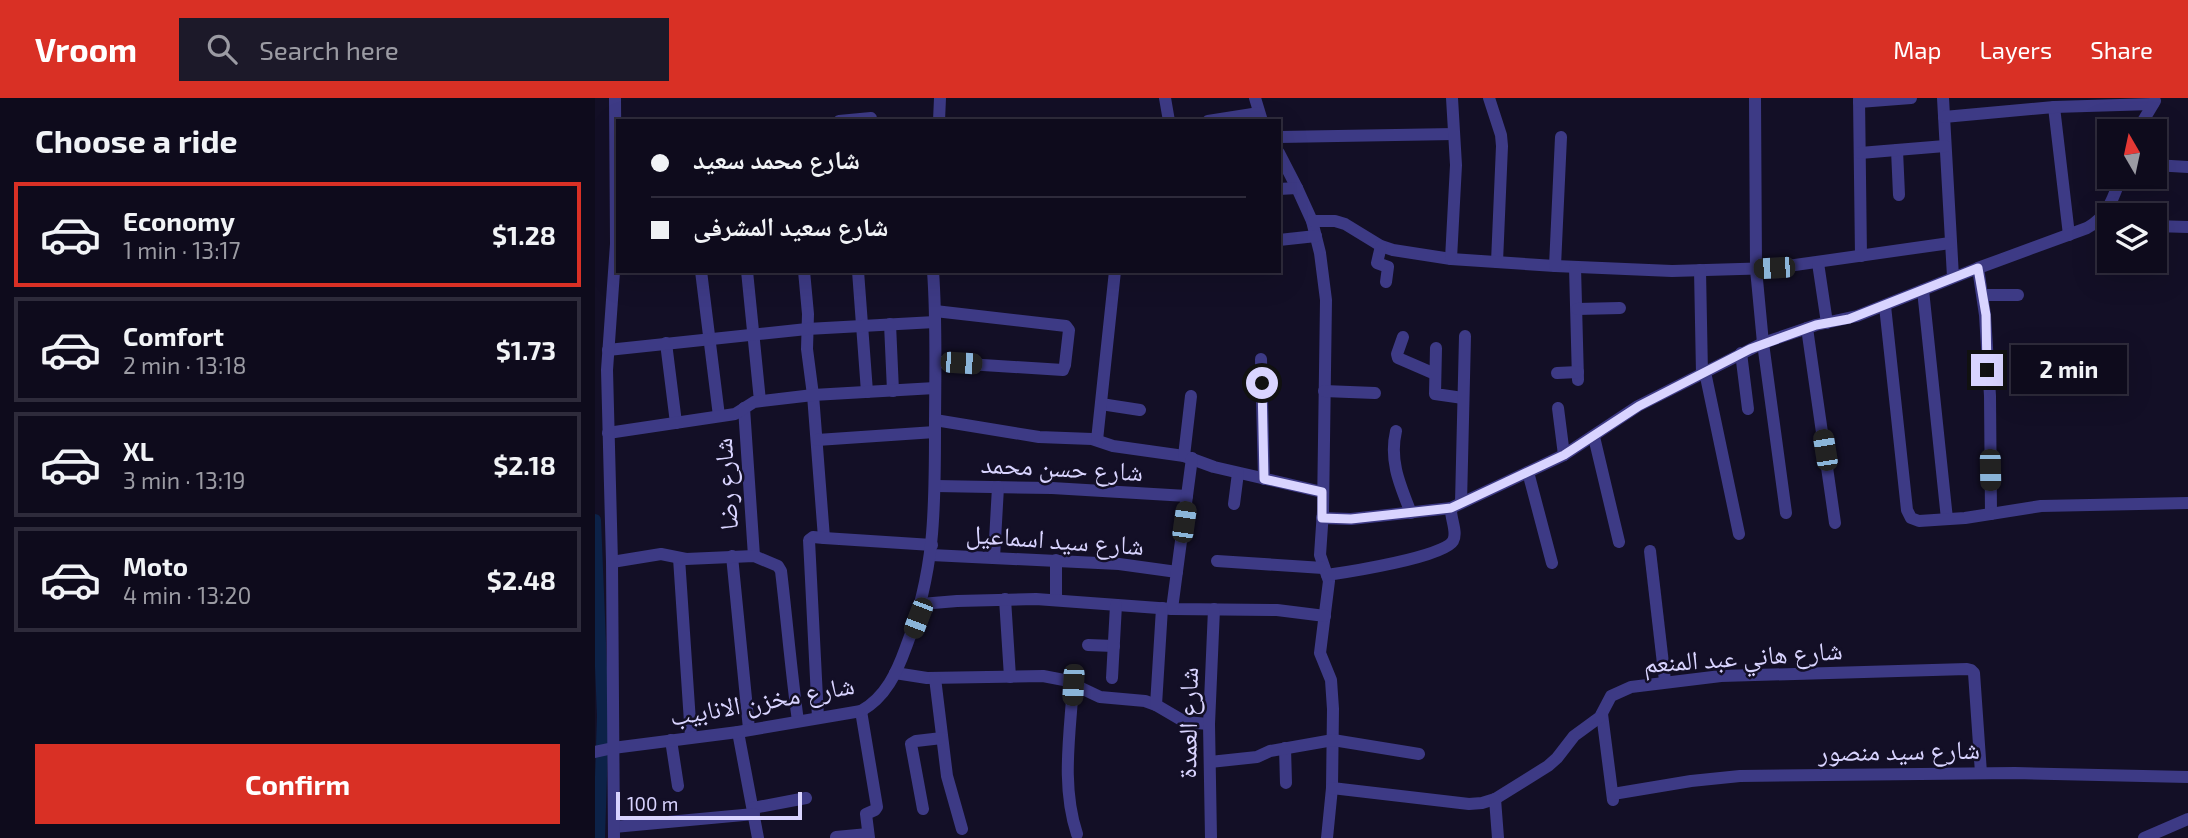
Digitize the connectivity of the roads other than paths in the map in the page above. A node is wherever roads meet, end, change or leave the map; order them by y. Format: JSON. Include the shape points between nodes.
{"nodes":[{"id":1,"x":616,"y":98,"type":"edge"},
{"id":2,"x":940,"y":98,"type":"edge"},
{"id":3,"x":1165,"y":98,"type":"edge"},
{"id":4,"x":1255,"y":98,"type":"edge"},
{"id":5,"x":1452,"y":98,"type":"edge"},
{"id":6,"x":1489,"y":98,"type":"edge"},
{"id":7,"x":1755,"y":98,"type":"edge"},
{"id":8,"x":1911,"y":98,"type":"edge"},
{"id":9,"x":1943,"y":98,"type":"edge"},
{"id":10,"x":1859,"y":100,"type":"edge"},
{"id":11,"x":2155,"y":101,"type":"edge"},
{"id":12,"x":2054,"y":107,"type":"junction"},
{"id":13,"x":1260,"y":117,"type":"edge"},
{"id":14,"x":1944,"y":117,"type":"junction"},
{"id":15,"x":871,"y":118,"type":"dead end"},
{"id":16,"x":617,"y":119,"type":"edge"},
{"id":17,"x":860,"y":119,"type":"edge"},
{"id":18,"x":939,"y":119,"type":"edge"},
{"id":19,"x":1170,"y":119,"type":"edge"},
{"id":20,"x":1234,"y":119,"type":"edge"},
{"id":21,"x":2144,"y":119,"type":"edge"},
{"id":22,"x":1454,"y":134,"type":"junction"},
{"id":23,"x":1281,"y":137,"type":"edge"},
{"id":24,"x":1561,"y":137,"type":"dead end"},
{"id":25,"x":1945,"y":146,"type":"junction"},
{"id":26,"x":1897,"y":150,"type":"junction"},
{"id":27,"x":1860,"y":152,"type":"junction"},
{"id":28,"x":1281,"y":157,"type":"edge"},
{"id":29,"x":2167,"y":166,"type":"edge"},
{"id":30,"x":2188,"y":167,"type":"edge"},
{"id":31,"x":1297,"y":188,"type":"junction"},
{"id":32,"x":1281,"y":189,"type":"edge"},
{"id":33,"x":1899,"y":195,"type":"dead end"},
{"id":34,"x":1312,"y":221,"type":"junction"},
{"id":35,"x":2097,"y":226,"type":"edge"},
{"id":36,"x":2167,"y":226,"type":"edge"},
{"id":37,"x":2188,"y":227,"type":"edge"},
{"id":38,"x":2069,"y":235,"type":"junction"},
{"id":39,"x":1315,"y":236,"type":"junction"},
{"id":40,"x":1281,"y":240,"type":"edge"},
{"id":41,"x":1950,"y":243,"type":"junction"},
{"id":42,"x":1381,"y":246,"type":"junction"},
{"id":43,"x":616,"y":256,"type":"edge"},
{"id":44,"x":1861,"y":256,"type":"junction"},
{"id":45,"x":1451,"y":259,"type":"junction"},
{"id":46,"x":1497,"y":262,"type":"junction"},
{"id":47,"x":1818,"y":263,"type":"junction"},
{"id":48,"x":1555,"y":266,"type":"junction"},
{"id":49,"x":1575,"y":267,"type":"junction"},
{"id":50,"x":1978,"y":268,"type":"junction"},
{"id":51,"x":1756,"y":269,"type":"junction"},
{"id":52,"x":1700,"y":270,"type":"junction"},
{"id":53,"x":701,"y":273,"type":"edge"},
{"id":54,"x":747,"y":273,"type":"edge"},
{"id":55,"x":804,"y":273,"type":"edge"},
{"id":56,"x":858,"y":273,"type":"edge"},
{"id":57,"x":933,"y":273,"type":"edge"},
{"id":58,"x":1115,"y":273,"type":"edge"},
{"id":59,"x":1954,"y":277,"type":"junction"},
{"id":60,"x":1386,"y":282,"type":"dead end"},
{"id":61,"x":1923,"y":290,"type":"junction"},
{"id":62,"x":1983,"y":295,"type":"junction"},
{"id":63,"x":2018,"y":295,"type":"dead end"},
{"id":64,"x":1885,"y":306,"type":"junction"},
{"id":65,"x":1620,"y":308,"type":"dead end"},
{"id":66,"x":1577,"y":309,"type":"junction"},
{"id":67,"x":935,"y":317,"type":"junction"},
{"id":68,"x":1827,"y":323,"type":"junction"},
{"id":69,"x":890,"y":324,"type":"junction"},
{"id":70,"x":862,"y":325,"type":"junction"},
{"id":71,"x":1807,"y":328,"type":"junction"},
{"id":72,"x":807,"y":329,"type":"junction"},
{"id":73,"x":754,"y":334,"type":"junction"},
{"id":74,"x":1465,"y":336,"type":"dead end"},
{"id":75,"x":1403,"y":337,"type":"dead end"},
{"id":76,"x":710,"y":339,"type":"junction"},
{"id":77,"x":666,"y":343,"type":"junction"},
{"id":78,"x":1763,"y":343,"type":"junction"},
{"id":79,"x":1436,"y":348,"type":"dead end"},
{"id":80,"x":608,"y":349,"type":"junction"},
{"id":81,"x":1741,"y":353,"type":"junction"},
{"id":82,"x":1261,"y":359,"type":"dead end"},
{"id":83,"x":936,"y":362,"type":"junction"},
{"id":84,"x":1557,"y":373,"type":"dead end"},
{"id":85,"x":1704,"y":373,"type":"junction"},
{"id":86,"x":1435,"y":374,"type":"junction"},
{"id":87,"x":935,"y":388,"type":"junction"},
{"id":88,"x":893,"y":391,"type":"junction"},
{"id":89,"x":1324,"y":391,"type":"junction"},
{"id":90,"x":867,"y":392,"type":"junction"},
{"id":91,"x":1375,"y":393,"type":"dead end"},
{"id":92,"x":813,"y":395,"type":"junction"},
{"id":93,"x":1191,"y":396,"type":"dead end"},
{"id":94,"x":1463,"y":398,"type":"junction"},
{"id":95,"x":760,"y":401,"type":"junction"},
{"id":96,"x":1101,"y":404,"type":"junction"},
{"id":97,"x":744,"y":408,"type":"junction"},
{"id":98,"x":1558,"y":408,"type":"dead end"},
{"id":99,"x":1748,"y":409,"type":"dead end"},
{"id":100,"x":1140,"y":410,"type":"dead end"},
{"id":101,"x":719,"y":416,"type":"junction"},
{"id":102,"x":676,"y":423,"type":"junction"},
{"id":103,"x":935,"y":426,"type":"junction"},
{"id":104,"x":1396,"y":431,"type":"dead end"},
{"id":105,"x":608,"y":433,"type":"junction"},
{"id":106,"x":1594,"y":437,"type":"junction"},
{"id":107,"x":817,"y":440,"type":"junction"},
{"id":108,"x":1097,"y":440,"type":"junction"},
{"id":109,"x":1564,"y":455,"type":"junction"},
{"id":110,"x":1188,"y":457,"type":"junction"},
{"id":111,"x":1528,"y":472,"type":"junction"},
{"id":112,"x":1238,"y":473,"type":"junction"},
{"id":113,"x":1264,"y":479,"type":"junction"},
{"id":114,"x":936,"y":485,"type":"junction"},
{"id":115,"x":998,"y":487,"type":"junction"},
{"id":116,"x":1322,"y":492,"type":"junction"},
{"id":117,"x":1187,"y":496,"type":"junction"},
{"id":118,"x":2188,"y":503,"type":"edge"},
{"id":119,"x":1234,"y":504,"type":"dead end"},
{"id":120,"x":1456,"y":506,"type":"junction"},
{"id":121,"x":1411,"y":513,"type":"junction"},
{"id":122,"x":1786,"y":513,"type":"dead end"},
{"id":123,"x":1991,"y":514,"type":"junction"},
{"id":124,"x":1322,"y":518,"type":"junction"},
{"id":125,"x":1947,"y":519,"type":"junction"},
{"id":126,"x":1835,"y":523,"type":"dead end"},
{"id":127,"x":1739,"y":534,"type":"dead end"},
{"id":128,"x":824,"y":538,"type":"junction"},
{"id":129,"x":1619,"y":542,"type":"dead end"},
{"id":130,"x":932,"y":550,"type":"junction"},
{"id":131,"x":1650,"y":551,"type":"dead end"},
{"id":132,"x":732,"y":556,"type":"junction"},
{"id":133,"x":754,"y":556,"type":"junction"},
{"id":134,"x":679,"y":558,"type":"junction"},
{"id":135,"x":994,"y":558,"type":"junction"},
{"id":136,"x":1056,"y":560,"type":"junction"},
{"id":137,"x":1217,"y":561,"type":"dead end"},
{"id":138,"x":612,"y":562,"type":"junction"},
{"id":139,"x":1552,"y":563,"type":"dead end"},
{"id":140,"x":1325,"y":571,"type":"junction"},
{"id":141,"x":1177,"y":572,"type":"junction"},
{"id":142,"x":1005,"y":599,"type":"junction"},
{"id":143,"x":1056,"y":600,"type":"junction"},
{"id":144,"x":921,"y":604,"type":"junction"},
{"id":145,"x":1116,"y":605,"type":"junction"},
{"id":146,"x":1167,"y":608,"type":"junction"},
{"id":147,"x":1215,"y":609,"type":"junction"},
{"id":148,"x":1325,"y":616,"type":"junction"},
{"id":149,"x":1089,"y":645,"type":"dead end"},
{"id":150,"x":1114,"y":646,"type":"junction"},
{"id":151,"x":895,"y":673,"type":"junction"},
{"id":152,"x":1010,"y":677,"type":"junction"},
{"id":153,"x":935,"y":678,"type":"junction"},
{"id":154,"x":1112,"y":678,"type":"dead end"},
{"id":155,"x":1665,"y":681,"type":"junction"},
{"id":156,"x":1073,"y":685,"type":"junction"},
{"id":157,"x":1156,"y":705,"type":"junction"},
{"id":158,"x":861,"y":711,"type":"junction"},
{"id":159,"x":1602,"y":713,"type":"junction"},
{"id":160,"x":818,"y":718,"type":"junction"},
{"id":161,"x":798,"y":721,"type":"junction"},
{"id":162,"x":1209,"y":724,"type":"junction"},
{"id":163,"x":743,"y":730,"type":"junction"},
{"id":164,"x":691,"y":737,"type":"junction"},
{"id":165,"x":942,"y":738,"type":"junction"},
{"id":166,"x":671,"y":740,"type":"junction"},
{"id":167,"x":1333,"y":740,"type":"junction"},
{"id":168,"x":1285,"y":748,"type":"junction"},
{"id":169,"x":604,"y":750,"type":"edge"},
{"id":170,"x":1419,"y":754,"type":"dead end"},
{"id":171,"x":1210,"y":762,"type":"junction"},
{"id":172,"x":1980,"y":773,"type":"junction"},
{"id":173,"x":2188,"y":777,"type":"edge"},
{"id":174,"x":1286,"y":783,"type":"dead end"},
{"id":175,"x":678,"y":786,"type":"dead end"},
{"id":176,"x":1332,"y":788,"type":"junction"},
{"id":177,"x":806,"y":798,"type":"dead end"},
{"id":178,"x":1495,"y":799,"type":"junction"},
{"id":179,"x":923,"y":809,"type":"dead end"},
{"id":180,"x":753,"y":811,"type":"junction"},
{"id":181,"x":2188,"y":819,"type":"edge"},
{"id":182,"x":962,"y":829,"type":"dead end"},
{"id":183,"x":614,"y":832,"type":"edge"},
{"id":184,"x":1077,"y":834,"type":"dead end"},
{"id":185,"x":868,"y":836,"type":"edge"},
{"id":186,"x":836,"y":837,"type":"edge"},
{"id":187,"x":758,"y":838,"type":"edge"},
{"id":188,"x":1211,"y":838,"type":"edge"},
{"id":189,"x":1327,"y":838,"type":"edge"},
{"id":190,"x":1498,"y":838,"type":"edge"},
{"id":191,"x":2144,"y":838,"type":"edge"}],
"edges":[{"from":1,"to":16,"type":"street"},
{"from":2,"to":18,"type":"street"},
{"from":3,"to":19,"type":"street"},
{"from":4,"to":13,"type":"street"},
{"from":5,"to":22,"type":"street"},
{"from":6,"to":46,"type":"street","via":[[1502,146]]},
{"from":7,"to":51,"type":"street"},
{"from":8,"to":10,"type":"street"},
{"from":9,"to":14,"type":"street"},
{"from":10,"to":27,"type":"street"},
{"from":11,"to":12,"type":"street"},
{"from":11,"to":21,"type":"street"},
{"from":12,"to":14,"type":"street"},
{"from":12,"to":38,"type":"street"},
{"from":13,"to":20,"type":"street"},
{"from":14,"to":25,"type":"street"},
{"from":15,"to":17,"type":"street"},
{"from":22,"to":23,"type":"street"},
{"from":22,"to":45,"type":"street"},
{"from":24,"to":48,"type":"street"},
{"from":25,"to":26,"type":"street"},
{"from":25,"to":41,"type":"street"},
{"from":26,"to":27,"type":"street"},
{"from":26,"to":33,"type":"street"},
{"from":27,"to":44,"type":"street"},
{"from":28,"to":31,"type":"street"},
{"from":29,"to":30,"type":"street"},
{"from":31,"to":32,"type":"street"},
{"from":31,"to":34,"type":"street"},
{"from":34,"to":39,"type":"street"},
{"from":34,"to":42,"type":"street","via":[[1345,224]]},
{"from":35,"to":38,"type":"street"},
{"from":36,"to":37,"type":"street"},
{"from":38,"to":50,"type":"street"},
{"from":39,"to":40,"type":"street"},
{"from":39,"to":89,"type":"street","via":[[1326,300]]},
{"from":41,"to":44,"type":"street"},
{"from":41,"to":59,"type":"street"},
{"from":42,"to":45,"type":"street"},
{"from":42,"to":60,"type":"street","via":[[1377,263],[1388,267]]},
{"from":43,"to":80,"type":"street"},
{"from":44,"to":47,"type":"street"},
{"from":45,"to":46,"type":"street"},
{"from":46,"to":48,"type":"street"},
{"from":47,"to":51,"type":"street"},
{"from":47,"to":68,"type":"street"},
{"from":48,"to":49,"type":"street"},
{"from":49,"to":52,"type":"street"},
{"from":49,"to":66,"type":"street"},
{"from":50,"to":59,"type":"street"},
{"from":50,"to":62,"type":"street"},
{"from":51,"to":52,"type":"street"},
{"from":51,"to":78,"type":"street"},
{"from":52,"to":85,"type":"street"},
{"from":53,"to":76,"type":"street"},
{"from":54,"to":73,"type":"street"},
{"from":55,"to":72,"type":"street"},
{"from":56,"to":70,"type":"street"},
{"from":57,"to":67,"type":"street","name":"شارع مخزن الانابيب"},
{"from":58,"to":96,"type":"street"},
{"from":59,"to":61,"type":"street"},
{"from":61,"to":64,"type":"street"},
{"from":61,"to":125,"type":"street"},
{"from":62,"to":63,"type":"street"},
{"from":62,"to":123,"type":"street"},
{"from":64,"to":68,"type":"street"},
{"from":64,"to":125,"type":"street","via":[[1907,510],[1914,520]]},
{"from":65,"to":66,"type":"street"},
{"from":66,"to":84,"type":"street","via":[[1578,376]]},
{"from":67,"to":69,"type":"street"},
{"from":67,"to":83,"type":"street","name":"شارع مخزن الانابيب"},
{"from":67,"to":83,"type":"street","via":[[1066,326],[1069,332],[1063,370]]},
{"from":68,"to":71,"type":"street"},
{"from":69,"to":70,"type":"street"},
{"from":69,"to":88,"type":"street"},
{"from":70,"to":72,"type":"street"},
{"from":70,"to":90,"type":"street"},
{"from":71,"to":78,"type":"street"},
{"from":71,"to":126,"type":"street"},
{"from":72,"to":73,"type":"street"},
{"from":72,"to":92,"type":"street"},
{"from":73,"to":76,"type":"street"},
{"from":73,"to":95,"type":"street"},
{"from":74,"to":94,"type":"street"},
{"from":75,"to":86,"type":"street","via":[[1398,358]]},
{"from":76,"to":77,"type":"street"},
{"from":76,"to":101,"type":"street"},
{"from":77,"to":80,"type":"street"},
{"from":77,"to":102,"type":"street"},
{"from":78,"to":81,"type":"street"},
{"from":78,"to":122,"type":"street"},
{"from":79,"to":86,"type":"street"},
{"from":80,"to":105,"type":"street"},
{"from":81,"to":85,"type":"street"},
{"from":81,"to":99,"type":"street"},
{"from":82,"to":113,"type":"street"},
{"from":83,"to":87,"type":"street","name":"شارع مخزن الانابيب"},
{"from":85,"to":106,"type":"street","via":[[1639,406]]},
{"from":85,"to":127,"type":"street"},
{"from":86,"to":94,"type":"street","via":[[1435,394]]},
{"from":87,"to":88,"type":"street"},
{"from":87,"to":103,"type":"street","name":"شارع مخزن الانابيب"},
{"from":88,"to":90,"type":"street"},
{"from":89,"to":91,"type":"street"},
{"from":89,"to":116,"type":"street"},
{"from":90,"to":92,"type":"street"},
{"from":92,"to":95,"type":"street"},
{"from":92,"to":107,"type":"street"},
{"from":93,"to":110,"type":"street"},
{"from":94,"to":120,"type":"street"},
{"from":95,"to":97,"type":"street"},
{"from":96,"to":100,"type":"street"},
{"from":96,"to":108,"type":"street"},
{"from":97,"to":101,"type":"street"},
{"from":97,"to":133,"type":"street","name":"شارع رضا"},
{"from":98,"to":109,"type":"street"},
{"from":101,"to":102,"type":"street"},
{"from":102,"to":105,"type":"street"},
{"from":103,"to":107,"type":"street"},
{"from":103,"to":108,"type":"street"},
{"from":103,"to":114,"type":"street","name":"شارع مخزن الانابيب"},
{"from":104,"to":121,"type":"street","via":[[1394,465]]},
{"from":105,"to":138,"type":"street"},
{"from":106,"to":109,"type":"street"},
{"from":106,"to":129,"type":"street"},
{"from":107,"to":128,"type":"street"},
{"from":108,"to":110,"type":"street"},
{"from":109,"to":111,"type":"street"},
{"from":110,"to":112,"type":"street"},
{"from":110,"to":117,"type":"street"},
{"from":111,"to":120,"type":"street"},
{"from":111,"to":139,"type":"street"},
{"from":112,"to":113,"type":"street"},
{"from":112,"to":119,"type":"street"},
{"from":113,"to":116,"type":"street"},
{"from":114,"to":115,"type":"street","name":"شارع حسن محمد"},
{"from":114,"to":130,"type":"street","name":"شارع مخزن الانابيب"},
{"from":115,"to":117,"type":"street","name":"شارع حسن محمد"},
{"from":115,"to":135,"type":"street"},
{"from":116,"to":124,"type":"street"},
{"from":117,"to":141,"type":"street"},
{"from":118,"to":123,"type":"street","via":[[2041,506]]},
{"from":120,"to":121,"type":"street"},
{"from":120,"to":140,"type":"street","via":[[1454,537],[1440,550],[1370,568]]},
{"from":121,"to":124,"type":"street"},
{"from":123,"to":125,"type":"street"},
{"from":124,"to":140,"type":"street","via":[[1320,555]]},
{"from":128,"to":130,"type":"street","name":"شارع سيد اسماعيل"},
{"from":128,"to":160,"type":"street","via":[[811,538],[809,544]]},
{"from":130,"to":135,"type":"street","name":"شارع سيد اسماعيل"},
{"from":130,"to":144,"type":"street","name":"شارع مخزن الانابيب"},
{"from":131,"to":155,"type":"street"},
{"from":132,"to":133,"type":"street"},
{"from":132,"to":134,"type":"street"},
{"from":132,"to":163,"type":"street"},
{"from":133,"to":161,"type":"street","via":[[781,571]]},
{"from":134,"to":138,"type":"street","via":[[661,554]]},
{"from":134,"to":164,"type":"street"},
{"from":135,"to":136,"type":"street","name":"شارع سيد اسماعيل"},
{"from":136,"to":141,"type":"street","name":"شارع سيد اسماعيل"},
{"from":136,"to":143,"type":"street"},
{"from":137,"to":140,"type":"street"},
{"from":138,"to":169,"type":"street"},
{"from":140,"to":148,"type":"street","via":[[1329,581]]},
{"from":141,"to":146,"type":"street"},
{"from":142,"to":143,"type":"street"},
{"from":142,"to":144,"type":"street"},
{"from":142,"to":152,"type":"street"},
{"from":143,"to":145,"type":"street"},
{"from":144,"to":151,"type":"street","name":"شارع مخزن الانابيب"},
{"from":145,"to":146,"type":"street"},
{"from":145,"to":150,"type":"street"},
{"from":146,"to":147,"type":"street"},
{"from":146,"to":157,"type":"street"},
{"from":147,"to":148,"type":"street"},
{"from":147,"to":162,"type":"street","name":"شارع العمدة"},
{"from":148,"to":167,"type":"street","via":[[1320,653],[1332,680]]},
{"from":149,"to":150,"type":"street"},
{"from":150,"to":154,"type":"street"},
{"from":151,"to":153,"type":"street"},
{"from":151,"to":158,"type":"street","name":"شارع مخزن الانابيب","via":[[878,700]]},
{"from":152,"to":153,"type":"street"},
{"from":152,"to":156,"type":"street","via":[[1043,676]]},
{"from":153,"to":165,"type":"street"},
{"from":155,"to":159,"type":"street","name":"شارع هاني عبد المنعم","via":[[1625,688],[1611,696]]},
{"from":155,"to":172,"type":"street","name":"شارع هاني عبد المنعم","via":[[1971,670]]},
{"from":156,"to":157,"type":"street","via":[[1100,697]]},
{"from":156,"to":184,"type":"street","via":[[1067,787]]},
{"from":157,"to":162,"type":"street","via":[[1181,721]]},
{"from":158,"to":160,"type":"street","name":"شارع مخزن الانابيب"},
{"from":158,"to":185,"type":"street","via":[[877,807],[866,814]]},
{"from":159,"to":172,"type":"street","name":"شارع سيد منصور","via":[[1613,798],[1691,780],[1740,776]]},
{"from":159,"to":178,"type":"street","name":"شارع هاني عبد المنعم","via":[[1548,766]]},
{"from":160,"to":161,"type":"street","name":"شارع مخزن الانابيب"},
{"from":161,"to":163,"type":"street","name":"شارع مخزن الانابيب"},
{"from":162,"to":171,"type":"street","name":"شارع العمدة"},
{"from":163,"to":164,"type":"street","name":"شارع مخزن الانابيب"},
{"from":163,"to":180,"type":"street"},
{"from":164,"to":166,"type":"street","name":"شارع مخزن الانابيب"},
{"from":165,"to":179,"type":"street","via":[[911,744]]},
{"from":165,"to":182,"type":"street","via":[[949,789]]},
{"from":166,"to":169,"type":"street","name":"شارع مخزن الانابيب"},
{"from":166,"to":175,"type":"street"},
{"from":167,"to":168,"type":"street"},
{"from":167,"to":170,"type":"street"},
{"from":167,"to":176,"type":"street"},
{"from":168,"to":171,"type":"street","via":[[1258,757]]},
{"from":168,"to":174,"type":"street"},
{"from":169,"to":183,"type":"street"},
{"from":171,"to":188,"type":"street","name":"شارع العمدة"},
{"from":172,"to":173,"type":"street","name":"شارع سيد منصور"},
{"from":176,"to":178,"type":"street","name":"شارع هاني عبد المنعم","via":[[1469,804]]},
{"from":176,"to":189,"type":"street"},
{"from":177,"to":180,"type":"street"},
{"from":178,"to":190,"type":"street"},
{"from":180,"to":183,"type":"street"},
{"from":180,"to":187,"type":"street"},
{"from":181,"to":191,"type":"street"},
{"from":185,"to":186,"type":"street"}]}
